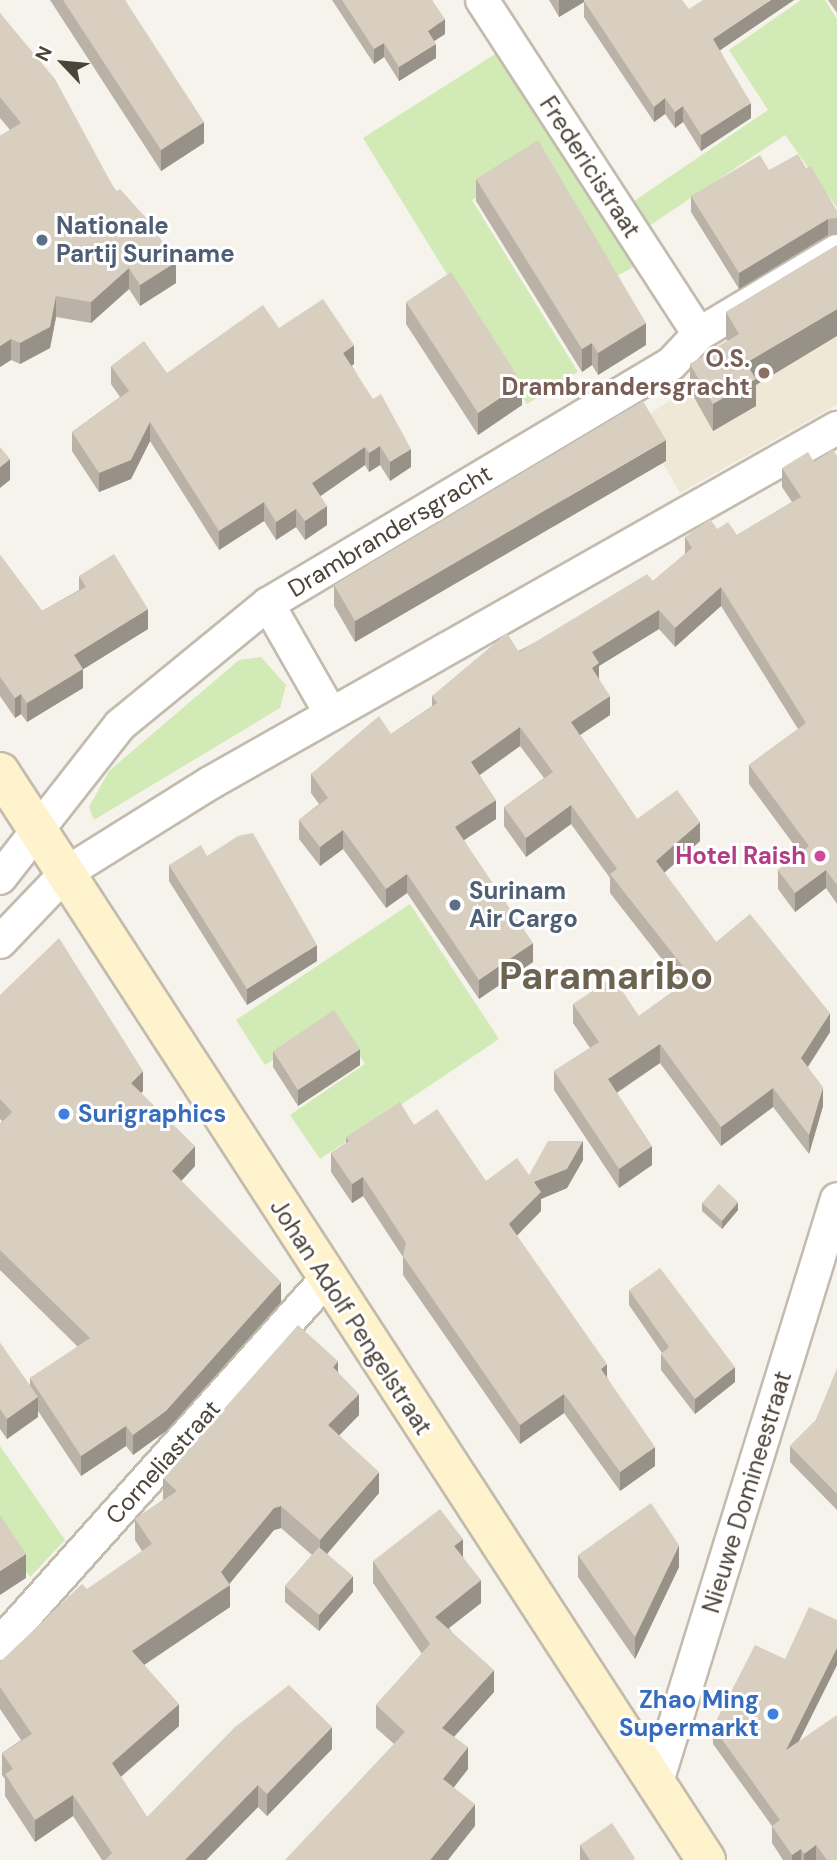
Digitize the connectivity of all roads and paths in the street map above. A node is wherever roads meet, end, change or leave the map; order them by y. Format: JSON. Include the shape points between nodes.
{"nodes":[{"id":1,"x":482,"y":0,"type":"edge"},
{"id":2,"x":837,"y":251,"type":"edge"},
{"id":3,"x":699,"y":334,"type":"junction"},
{"id":4,"x":837,"y":428,"type":"edge"},
{"id":5,"x":268,"y":604,"type":"junction"},
{"id":6,"x":331,"y":714,"type":"junction"},
{"id":7,"x":0,"y":772,"type":"edge"},
{"id":8,"x":38,"y":833,"type":"junction"},
{"id":9,"x":66,"y":873,"type":"junction"},
{"id":10,"x":0,"y":878,"type":"edge"},
{"id":11,"x":0,"y":942,"type":"edge"},
{"id":12,"x":837,"y":1199,"type":"edge"},
{"id":13,"x":326,"y":1279,"type":"junction"},
{"id":14,"x":0,"y":1644,"type":"edge"},
{"id":15,"x":656,"y":1785,"type":"junction"},
{"id":16,"x":706,"y":1860,"type":"edge"}],
"edges":[{"from":1,"to":3,"type":"street","name":"Fredericistraat"},
{"from":2,"to":3,"type":"street","name":"Drambrandersgracht"},
{"from":3,"to":5,"type":"street","name":"Drambrandersgracht","via":[[671,364]]},
{"from":4,"to":6,"type":"street"},
{"from":5,"to":6,"type":"street"},
{"from":5,"to":8,"type":"street","name":"Drambrandersgracht","via":[[120,725]]},
{"from":6,"to":9,"type":"street"},
{"from":7,"to":8,"type":"main road","name":"Johan Adolf Pengelstraat"},
{"from":8,"to":9,"type":"main road","name":"Johan Adolf Pengelstraat"},
{"from":8,"to":10,"type":"street","name":"Drambrandersgracht"},
{"from":9,"to":11,"type":"street"},
{"from":9,"to":13,"type":"main road","name":"Johan Adolf Pengelstraat"},
{"from":12,"to":15,"type":"street","name":"Nieuwe Domineestraat"},
{"from":13,"to":14,"type":"street","name":"Corneliastraat"},
{"from":13,"to":15,"type":"main road","name":"Johan Adolf Pengelstraat"},
{"from":15,"to":16,"type":"main road","name":"Johan Adolf Pengelstraat"}]}
